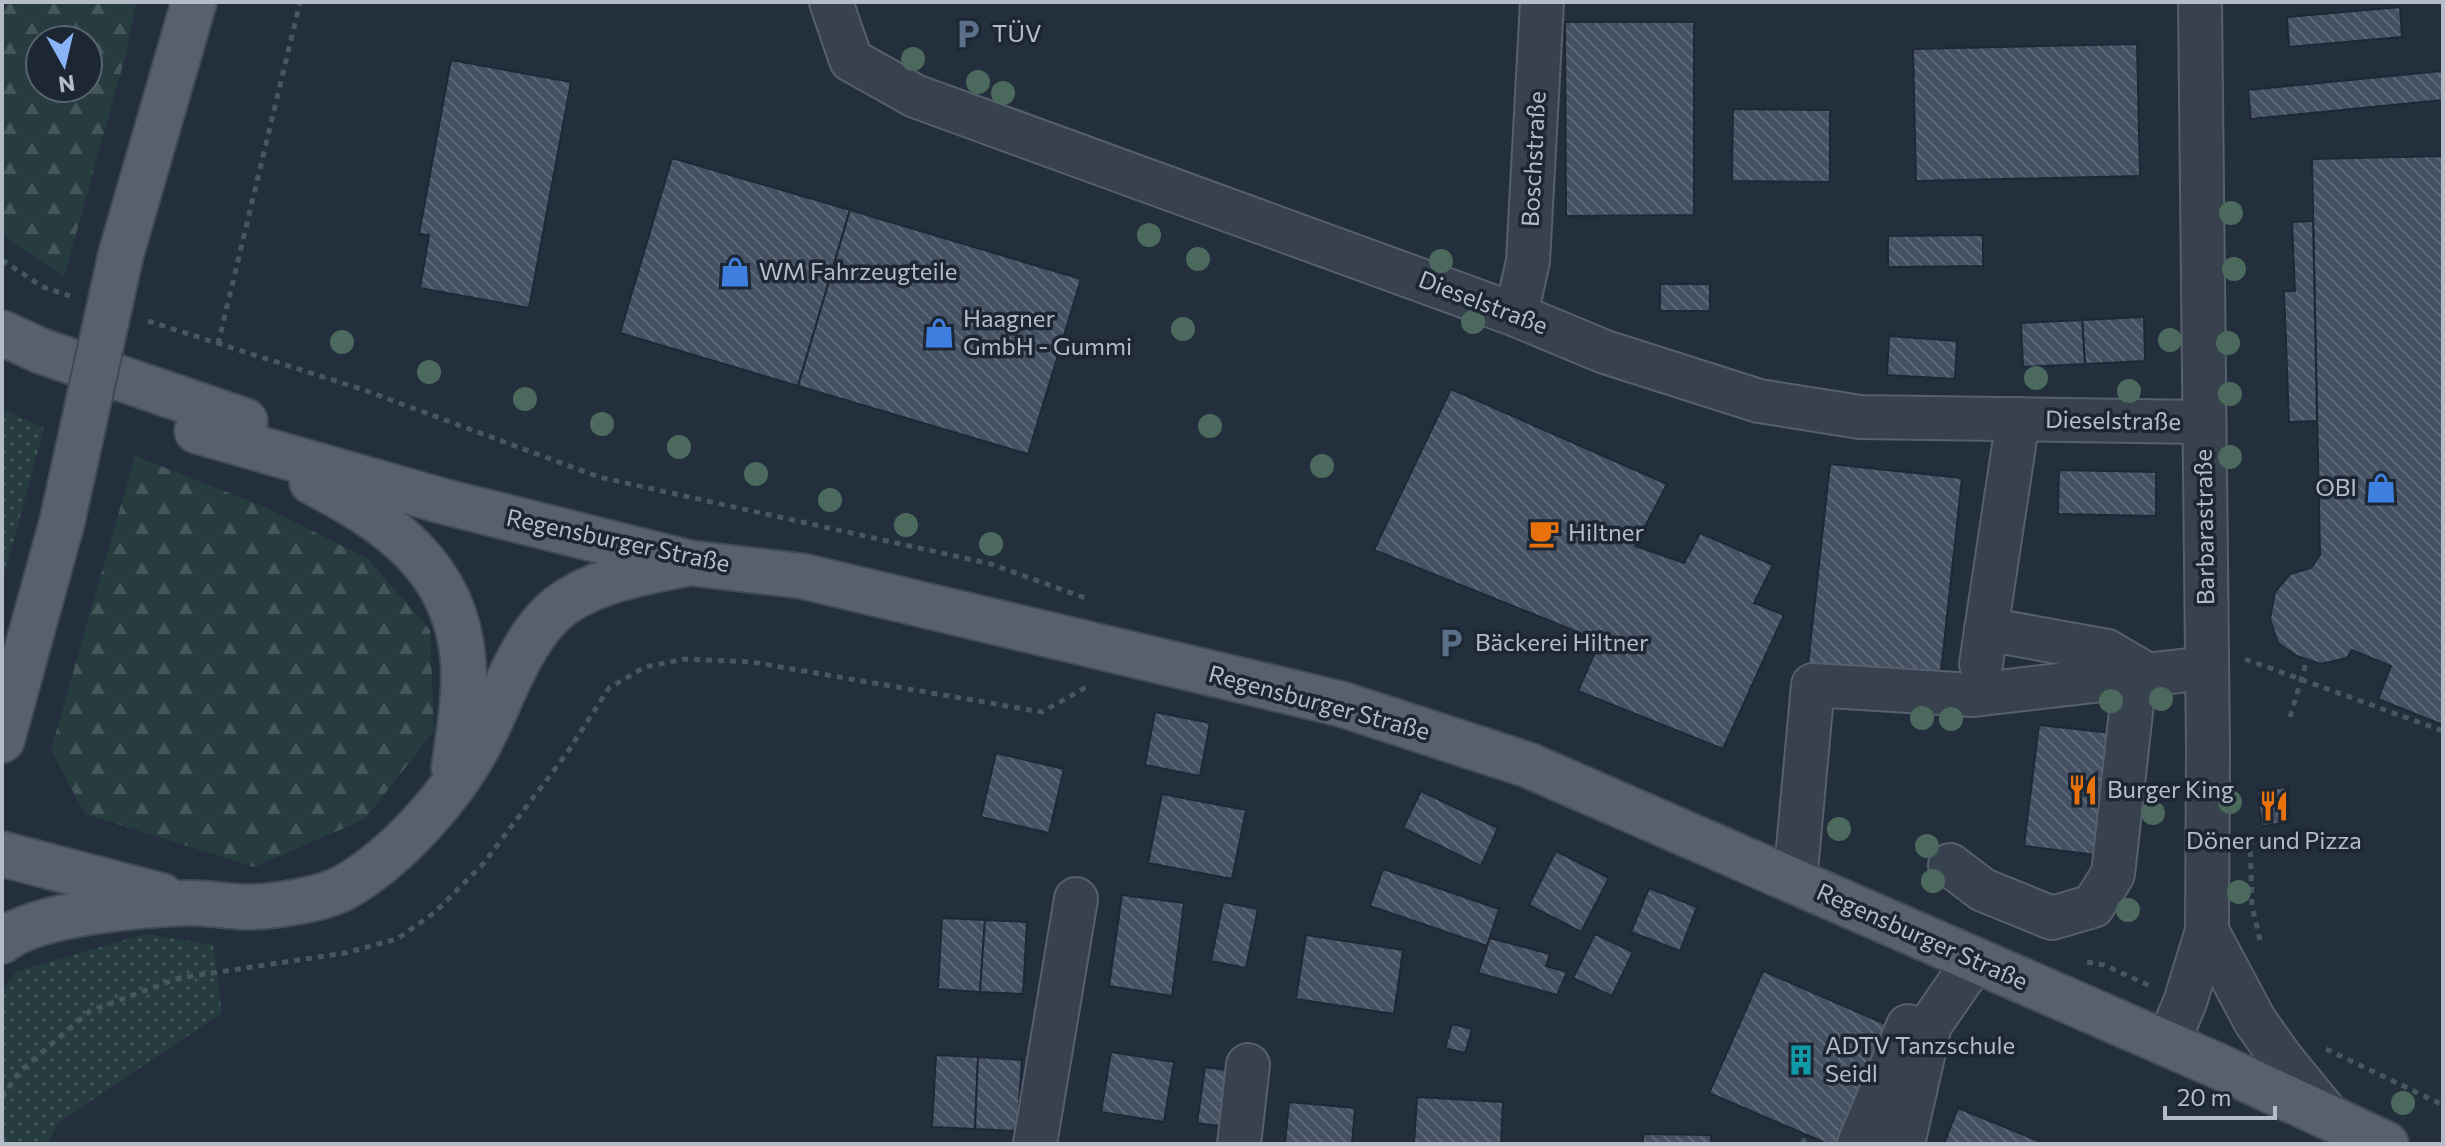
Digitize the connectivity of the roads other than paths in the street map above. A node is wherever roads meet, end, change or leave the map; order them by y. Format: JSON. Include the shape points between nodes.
{"nodes":[{"id":1,"x":194,"y":2,"type":"edge"},
{"id":2,"x":831,"y":2,"type":"edge"},
{"id":3,"x":1542,"y":2,"type":"edge"},
{"id":4,"x":2200,"y":2,"type":"edge"},
{"id":5,"x":1516,"y":315,"type":"junction"},
{"id":6,"x":2,"y":333,"type":"edge"},
{"id":7,"x":2,"y":359,"type":"edge"},
{"id":8,"x":2018,"y":419,"type":"junction"},
{"id":9,"x":2203,"y":422,"type":"junction"},
{"id":10,"x":197,"y":431,"type":"junction"},
{"id":11,"x":690,"y":563,"type":"junction"},
{"id":12,"x":802,"y":576,"type":"junction"},
{"id":13,"x":2226,"y":663,"type":"junction"},
{"id":14,"x":2142,"y":676,"type":"junction"},
{"id":15,"x":2,"y":740,"type":"edge"},
{"id":16,"x":451,"y":790,"type":"junction"},
{"id":17,"x":2,"y":854,"type":"edge"},
{"id":18,"x":1950,"y":865,"type":"dead end"},
{"id":19,"x":1795,"y":881,"type":"junction"},
{"id":20,"x":1076,"y":899,"type":"dead end"},
{"id":21,"x":190,"y":903,"type":"junction"},
{"id":22,"x":2207,"y":931,"type":"junction"},
{"id":23,"x":2,"y":941,"type":"edge"},
{"id":24,"x":1975,"y":960,"type":"junction"},
{"id":25,"x":1912,"y":1017,"type":"dead end"},
{"id":26,"x":2167,"y":1045,"type":"junction"},
{"id":27,"x":1248,"y":1065,"type":"dead end"},
{"id":28,"x":2331,"y":1119,"type":"junction"},
{"id":29,"x":1035,"y":1144,"type":"edge"},
{"id":30,"x":1239,"y":1144,"type":"edge"},
{"id":31,"x":1859,"y":1144,"type":"edge"},
{"id":32,"x":1903,"y":1144,"type":"edge"},
{"id":33,"x":2386,"y":1144,"type":"edge"}],
"edges":[{"from":1,"to":15,"type":"main road","bridge":true,"via":[[121,254],[62,522]]},
{"from":2,"to":5,"type":"street","name":"Dieselstraße","via":[[851,60],[915,96]]},
{"from":3,"to":5,"type":"street","name":"Boschstraße","via":[[1528,261]]},
{"from":4,"to":9,"type":"street","name":"Barbarastraße"},
{"from":5,"to":8,"type":"street","name":"Dieselstraße","via":[[1605,352],[1759,401],[1860,417]]},
{"from":6,"to":12,"type":"main road","via":[[269,429],[694,540]]},
{"from":7,"to":10,"type":"main road"},
{"from":8,"to":9,"type":"street","name":"Dieselstraße"},
{"from":8,"to":14,"type":"street","via":[[1984,647],[2107,651]]},
{"from":9,"to":13,"type":"street","name":"Barbarastraße"},
{"from":10,"to":11,"type":"main road","name":"Regensburger Straße","via":[[442,501]]},
{"from":10,"to":16,"type":"main road","via":[[353,502],[400,535],[436,575],[456,621],[463,659],[463,703]]},
{"from":11,"to":12,"type":"main road","name":"Regensburger Straße"},
{"from":11,"to":16,"type":"main road","via":[[597,586],[558,608],[525,647]]},
{"from":12,"to":19,"type":"main road","name":"Regensburger Straße","via":[[1341,704],[1528,765]]},
{"from":13,"to":14,"type":"street"},
{"from":13,"to":22,"type":"street","name":"Barbarastraße"},
{"from":14,"to":18,"type":"street","via":[[2113,874],[2093,906],[2052,918],[1983,890]]},
{"from":14,"to":19,"type":"street","via":[[1973,695],[1813,685]]},
{"from":16,"to":21,"type":"main road","via":[[384,860],[343,889],[248,907]]},
{"from":17,"to":21,"type":"main road"},
{"from":19,"to":24,"type":"main road","name":"Regensburger Straße"},
{"from":20,"to":29,"type":"street"},
{"from":21,"to":23,"type":"main road","via":[[54,919]]},
{"from":22,"to":26,"type":"street","name":"Barbarastraße"},
{"from":22,"to":28,"type":"street","via":[[2255,1021]]},
{"from":24,"to":26,"type":"main road","name":"Regensburger Straße"},
{"from":24,"to":32,"type":"street","via":[[1930,1025]]},
{"from":25,"to":31,"type":"street"},
{"from":26,"to":28,"type":"main road","name":"Regensburger Straße"},
{"from":27,"to":30,"type":"street"},
{"from":28,"to":33,"type":"main road","name":"Regensburger Straße"}]}
